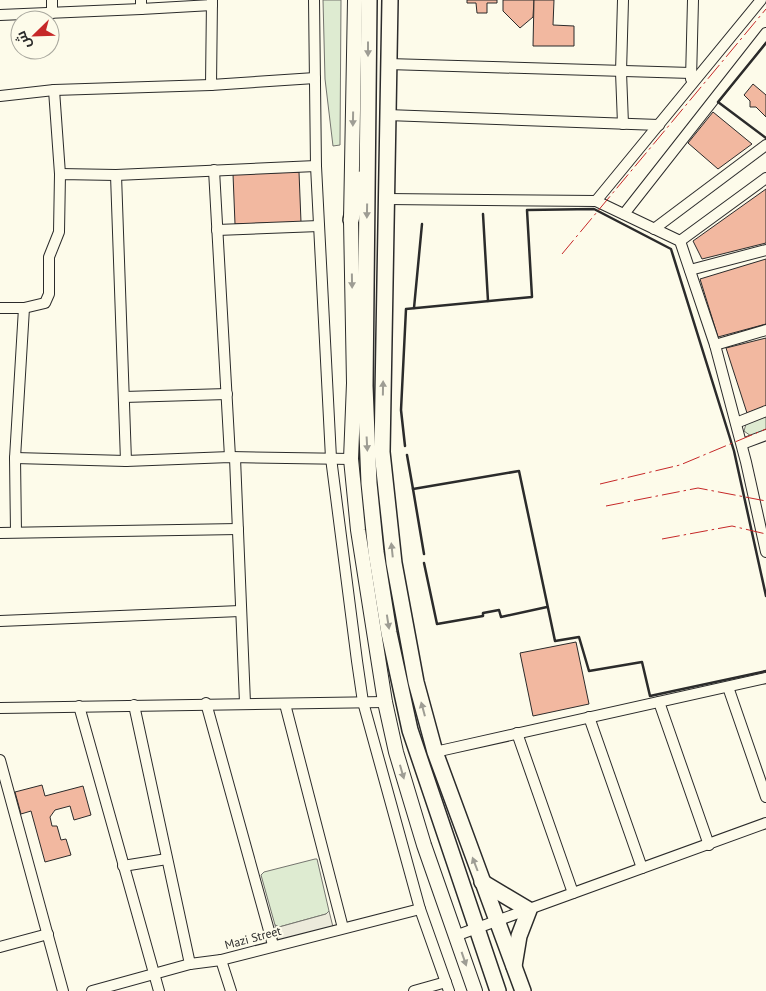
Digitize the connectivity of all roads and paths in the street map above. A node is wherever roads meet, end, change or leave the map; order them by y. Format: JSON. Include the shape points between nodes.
{"nodes":[{"id":1,"x":314,"y":0,"type":"edge"},
{"id":2,"x":355,"y":0,"type":"edge"},
{"id":3,"x":368,"y":0,"type":"edge"},
{"id":4,"x":390,"y":0,"type":"edge"},
{"id":5,"x":623,"y":0,"type":"edge"},
{"id":6,"x":693,"y":0,"type":"edge"},
{"id":7,"x":761,"y":0,"type":"edge"},
{"id":8,"x":212,"y":3,"type":"edge"},
{"id":9,"x":141,"y":4,"type":"edge"},
{"id":10,"x":60,"y":12,"type":"edge"},
{"id":11,"x":766,"y":33,"type":"edge"},
{"id":12,"x":388,"y":64,"type":"junction"},
{"id":13,"x":621,"y":72,"type":"junction"},
{"id":14,"x":691,"y":73,"type":"junction"},
{"id":15,"x":315,"y":78,"type":"junction"},
{"id":16,"x":211,"y":85,"type":"junction"},
{"id":17,"x":690,"y":86,"type":"junction"},
{"id":18,"x":54,"y":90,"type":"junction"},
{"id":19,"x":0,"y":96,"type":"edge"},
{"id":20,"x":387,"y":115,"type":"junction"},
{"id":21,"x":623,"y":124,"type":"junction"},
{"id":22,"x":658,"y":125,"type":"junction"},
{"id":23,"x":368,"y":143,"type":"junction"},
{"id":24,"x":766,"y":145,"type":"edge"},
{"id":25,"x":316,"y":166,"type":"junction"},
{"id":26,"x":214,"y":170,"type":"junction"},
{"id":27,"x":60,"y":174,"type":"junction"},
{"id":28,"x":116,"y":175,"type":"junction"},
{"id":29,"x":766,"y":178,"type":"edge"},
{"id":30,"x":387,"y":199,"type":"junction"},
{"id":31,"x":596,"y":200,"type":"junction"},
{"id":32,"x":624,"y":214,"type":"junction"},
{"id":33,"x":351,"y":220,"type":"junction"},
{"id":34,"x":319,"y":226,"type":"junction"},
{"id":35,"x":654,"y":229,"type":"junction"},
{"id":36,"x":217,"y":230,"type":"junction"},
{"id":37,"x":680,"y":241,"type":"junction"},
{"id":38,"x":766,"y":250,"type":"edge"},
{"id":39,"x":690,"y":270,"type":"junction"},
{"id":40,"x":0,"y":308,"type":"edge"},
{"id":41,"x":24,"y":308,"type":"junction"},
{"id":42,"x":766,"y":330,"type":"edge"},
{"id":43,"x":715,"y":344,"type":"junction"},
{"id":44,"x":227,"y":394,"type":"junction"},
{"id":45,"x":124,"y":397,"type":"junction"},
{"id":46,"x":766,"y":411,"type":"edge"},
{"id":47,"x":736,"y":423,"type":"junction"},
{"id":48,"x":766,"y":435,"type":"edge"},
{"id":49,"x":742,"y":444,"type":"junction"},
{"id":50,"x":232,"y":457,"type":"junction"},
{"id":51,"x":15,"y":458,"type":"junction"},
{"id":52,"x":331,"y":458,"type":"junction"},
{"id":53,"x":351,"y":460,"type":"junction"},
{"id":54,"x":126,"y":461,"type":"junction"},
{"id":55,"x":761,"y":507,"type":"edge"},
{"id":56,"x":238,"y":529,"type":"junction"},
{"id":57,"x":16,"y":532,"type":"junction"},
{"id":58,"x":0,"y":533,"type":"edge"},
{"id":59,"x":766,"y":552,"type":"edge"},
{"id":60,"x":240,"y":611,"type":"junction"},
{"id":61,"x":0,"y":621,"type":"edge"},
{"id":62,"x":766,"y":678,"type":"edge"},
{"id":63,"x":728,"y":687,"type":"junction"},
{"id":64,"x":363,"y":702,"type":"junction"},
{"id":65,"x":385,"y":702,"type":"junction"},
{"id":66,"x":659,"y":702,"type":"junction"},
{"id":67,"x":206,"y":703,"type":"junction"},
{"id":68,"x":245,"y":703,"type":"junction"},
{"id":69,"x":285,"y":704,"type":"junction"},
{"id":70,"x":134,"y":705,"type":"junction"},
{"id":71,"x":79,"y":706,"type":"junction"},
{"id":72,"x":0,"y":708,"type":"edge"},
{"id":73,"x":589,"y":717,"type":"junction"},
{"id":74,"x":517,"y":733,"type":"junction"},
{"id":75,"x":435,"y":752,"type":"junction"},
{"id":76,"x":0,"y":760,"type":"edge"},
{"id":77,"x":766,"y":797,"type":"edge"},
{"id":78,"x":766,"y":824,"type":"edge"},
{"id":79,"x":709,"y":845,"type":"junction"},
{"id":80,"x":167,"y":859,"type":"junction"},
{"id":81,"x":124,"y":866,"type":"junction"},
{"id":82,"x":642,"y":868,"type":"junction"},
{"id":83,"x":482,"y":882,"type":"junction"},
{"id":84,"x":573,"y":893,"type":"junction"},
{"id":85,"x":420,"y":908,"type":"junction"},
{"id":86,"x":529,"y":910,"type":"junction"},
{"id":87,"x":496,"y":921,"type":"junction"},
{"id":88,"x":343,"y":928,"type":"junction"},
{"id":89,"x":475,"y":929,"type":"junction"},
{"id":90,"x":48,"y":934,"type":"junction"},
{"id":91,"x":455,"y":936,"type":"junction"},
{"id":92,"x":273,"y":945,"type":"junction"},
{"id":93,"x":0,"y":947,"type":"edge"},
{"id":94,"x":221,"y":960,"type":"junction"},
{"id":95,"x":190,"y":964,"type":"junction"},
{"id":96,"x":514,"y":967,"type":"junction"},
{"id":97,"x":154,"y":974,"type":"junction"},
{"id":98,"x":448,"y":986,"type":"edge"},
{"id":99,"x":63,"y":991,"type":"edge"},
{"id":100,"x":92,"y":991,"type":"edge"},
{"id":101,"x":159,"y":991,"type":"edge"},
{"id":102,"x":231,"y":991,"type":"edge"},
{"id":103,"x":414,"y":991,"type":"edge"},
{"id":104,"x":475,"y":991,"type":"edge"},
{"id":105,"x":498,"y":991,"type":"edge"},
{"id":106,"x":523,"y":991,"type":"edge"}],
"edges":[{"from":1,"to":15,"type":"street"},
{"from":2,"to":33,"type":"main road","one_way":true},
{"from":3,"to":23,"type":"highway","one_way":true},
{"from":4,"to":12,"type":"highway"},
{"from":5,"to":13,"type":"street"},
{"from":6,"to":14,"type":"street"},
{"from":7,"to":17,"type":"street"},
{"from":8,"to":9,"type":"street"},
{"from":8,"to":16,"type":"street"},
{"from":9,"to":10,"type":"street"},
{"from":11,"to":32,"type":"street"},
{"from":12,"to":13,"type":"street"},
{"from":12,"to":20,"type":"highway"},
{"from":13,"to":14,"type":"street"},
{"from":13,"to":21,"type":"street"},
{"from":14,"to":17,"type":"street"},
{"from":15,"to":16,"type":"street"},
{"from":15,"to":25,"type":"street"},
{"from":16,"to":18,"type":"street"},
{"from":17,"to":22,"type":"street"},
{"from":18,"to":19,"type":"street"},
{"from":18,"to":27,"type":"street"},
{"from":20,"to":21,"type":"street"},
{"from":20,"to":30,"type":"highway"},
{"from":21,"to":22,"type":"street"},
{"from":22,"to":31,"type":"street"},
{"from":23,"to":33,"type":"highway"},
{"from":23,"to":89,"type":"highway","one_way":true,"via":[[365,386],[376,552],[389,634],[410,730]]},
{"from":24,"to":35,"type":"street"},
{"from":25,"to":26,"type":"street"},
{"from":25,"to":34,"type":"street"},
{"from":26,"to":28,"type":"street"},
{"from":26,"to":36,"type":"street"},
{"from":27,"to":28,"type":"street"},
{"from":27,"to":41,"type":"street","via":[[59,232],[49,257],[49,294],[45,303]]},
{"from":28,"to":45,"type":"street"},
{"from":29,"to":37,"type":"street"},
{"from":30,"to":31,"type":"street"},
{"from":75,"to":30,"type":"highway","one_way":true,"via":[[416,682],[394,563],[382,452]]},
{"from":31,"to":32,"type":"street"},
{"from":32,"to":35,"type":"street"},
{"from":33,"to":53,"type":"main road","one_way":true,"via":[[354,383]]},
{"from":34,"to":36,"type":"street"},
{"from":34,"to":52,"type":"street"},
{"from":35,"to":37,"type":"street"},
{"from":36,"to":44,"type":"street"},
{"from":37,"to":39,"type":"street"},
{"from":38,"to":39,"type":"street"},
{"from":39,"to":43,"type":"street"},
{"from":40,"to":41,"type":"street"},
{"from":41,"to":51,"type":"street"},
{"from":42,"to":43,"type":"street"},
{"from":43,"to":47,"type":"street"},
{"from":44,"to":45,"type":"street"},
{"from":44,"to":50,"type":"street"},
{"from":45,"to":54,"type":"street"},
{"from":46,"to":47,"type":"street"},
{"from":47,"to":49,"type":"street"},
{"from":48,"to":49,"type":"street"},
{"from":49,"to":55,"type":"street"},
{"from":50,"to":52,"type":"street"},
{"from":50,"to":54,"type":"street"},
{"from":50,"to":56,"type":"street"},
{"from":51,"to":54,"type":"street"},
{"from":51,"to":57,"type":"street"},
{"from":52,"to":53,"type":"street"},
{"from":52,"to":64,"type":"street"},
{"from":53,"to":65,"type":"main road","via":[[364,574]]},
{"from":55,"to":59,"type":"street"},
{"from":56,"to":57,"type":"street"},
{"from":56,"to":60,"type":"street"},
{"from":57,"to":58,"type":"street"},
{"from":60,"to":61,"type":"street"},
{"from":60,"to":68,"type":"street"},
{"from":62,"to":63,"type":"street"},
{"from":63,"to":66,"type":"street"},
{"from":63,"to":77,"type":"street"},
{"from":64,"to":65,"type":"street"},
{"from":64,"to":69,"type":"street"},
{"from":64,"to":85,"type":"street"},
{"from":65,"to":91,"type":"main road","one_way":true,"via":[[396,752]]},
{"from":66,"to":73,"type":"street"},
{"from":66,"to":79,"type":"street"},
{"from":67,"to":68,"type":"street"},
{"from":67,"to":70,"type":"street"},
{"from":67,"to":92,"type":"street"},
{"from":68,"to":69,"type":"street"},
{"from":69,"to":88,"type":"street"},
{"from":70,"to":71,"type":"street"},
{"from":70,"to":80,"type":"street"},
{"from":71,"to":72,"type":"street"},
{"from":71,"to":81,"type":"street"},
{"from":73,"to":74,"type":"street"},
{"from":73,"to":82,"type":"street"},
{"from":74,"to":75,"type":"street"},
{"from":74,"to":84,"type":"street"},
{"from":83,"to":75,"type":"highway","one_way":true},
{"from":76,"to":90,"type":"street"},
{"from":78,"to":79,"type":"street"},
{"from":79,"to":82,"type":"street"},
{"from":80,"to":81,"type":"street"},
{"from":80,"to":95,"type":"street"},
{"from":81,"to":97,"type":"street"},
{"from":82,"to":84,"type":"street"},
{"from":83,"to":86,"type":"highway"},
{"from":83,"to":87,"type":"highway"},
{"from":84,"to":86,"type":"street"},
{"from":85,"to":88,"type":"street","name":"Mazi Street"},
{"from":85,"to":98,"type":"street"},
{"from":86,"to":87,"type":"street"},
{"from":86,"to":96,"type":"highway","via":[[519,936]]},
{"from":87,"to":89,"type":"street"},
{"from":87,"to":96,"type":"highway"},
{"from":88,"to":92,"type":"street","name":"Mazi Street"},
{"from":89,"to":91,"type":"street"},
{"from":89,"to":105,"type":"highway"},
{"from":90,"to":93,"type":"street"},
{"from":90,"to":99,"type":"street"},
{"from":91,"to":104,"type":"main road","one_way":true},
{"from":92,"to":94,"type":"street","name":"Mazi Street"},
{"from":94,"to":95,"type":"street","name":"Mazi Street"},
{"from":94,"to":102,"type":"street"},
{"from":95,"to":97,"type":"street","name":"Mazi Street"},
{"from":96,"to":106,"type":"highway"},
{"from":97,"to":100,"type":"street","name":"Mazi Street"},
{"from":97,"to":101,"type":"street"},
{"from":98,"to":103,"type":"street"}]}
